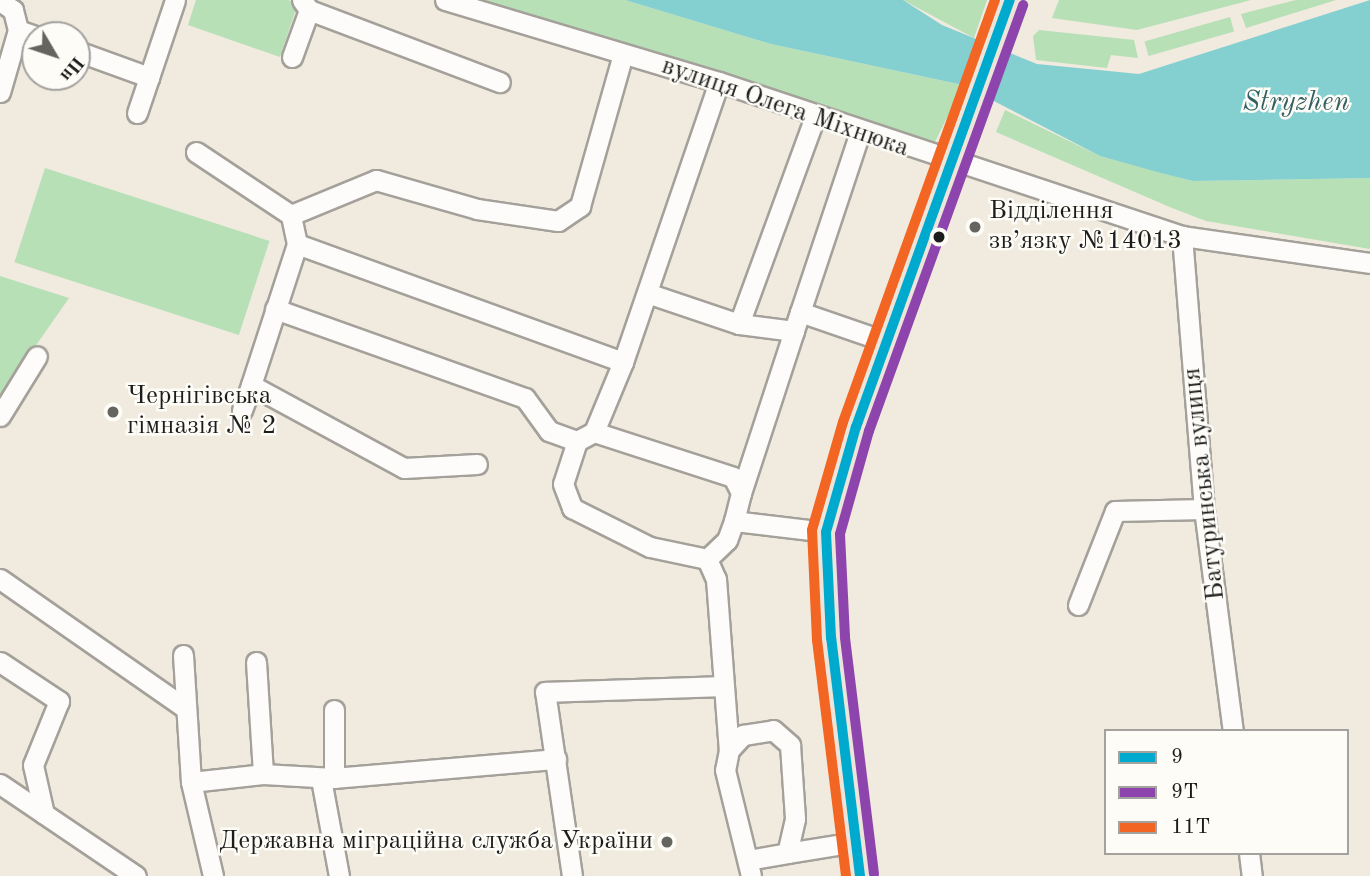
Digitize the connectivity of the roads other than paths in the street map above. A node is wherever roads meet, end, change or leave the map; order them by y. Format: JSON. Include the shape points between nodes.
{"nodes":[{"id":1,"x":175,"y":0,"type":"edge"},
{"id":2,"x":445,"y":0,"type":"edge"},
{"id":3,"x":1010,"y":0,"type":"edge"},
{"id":4,"x":0,"y":1,"type":"edge"},
{"id":5,"x":306,"y":5,"type":"edge"},
{"id":6,"x":21,"y":23,"type":"edge"},
{"id":7,"x":21,"y":46,"type":"edge"},
{"id":8,"x":623,"y":54,"type":"junction"},
{"id":9,"x":91,"y":56,"type":"edge"},
{"id":10,"x":292,"y":57,"type":"dead end"},
{"id":11,"x":149,"y":77,"type":"junction"},
{"id":12,"x":500,"y":82,"type":"dead end"},
{"id":13,"x":719,"y":82,"type":"junction"},
{"id":14,"x":0,"y":92,"type":"edge"},
{"id":15,"x":137,"y":113,"type":"dead end"},
{"id":16,"x":815,"y":116,"type":"junction"},
{"id":17,"x":860,"y":132,"type":"junction"},
{"id":18,"x":196,"y":152,"type":"dead end"},
{"id":19,"x":952,"y":160,"type":"junction"},
{"id":20,"x":291,"y":215,"type":"junction"},
{"id":21,"x":1182,"y":236,"type":"junction"},
{"id":22,"x":296,"y":244,"type":"junction"},
{"id":23,"x":1370,"y":263,"type":"edge"},
{"id":24,"x":648,"y":293,"type":"junction"},
{"id":25,"x":275,"y":309,"type":"junction"},
{"id":26,"x":797,"y":322,"type":"junction"},
{"id":27,"x":739,"y":324,"type":"junction"},
{"id":28,"x":887,"y":342,"type":"junction"},
{"id":29,"x":37,"y":356,"type":"dead end"},
{"id":30,"x":623,"y":362,"type":"junction"},
{"id":31,"x":251,"y":385,"type":"junction"},
{"id":32,"x":242,"y":410,"type":"dead end"},
{"id":33,"x":0,"y":416,"type":"edge"},
{"id":34,"x":586,"y":437,"type":"junction"},
{"id":35,"x":477,"y":464,"type":"dead end"},
{"id":36,"x":741,"y":493,"type":"junction"},
{"id":37,"x":1205,"y":509,"type":"junction"},
{"id":38,"x":734,"y":521,"type":"junction"},
{"id":39,"x":825,"y":532,"type":"junction"},
{"id":40,"x":708,"y":559,"type":"junction"},
{"id":41,"x":0,"y":579,"type":"edge"},
{"id":42,"x":1078,"y":605,"type":"dead end"},
{"id":43,"x":183,"y":655,"type":"dead end"},
{"id":44,"x":0,"y":662,"type":"edge"},
{"id":45,"x":256,"y":663,"type":"dead end"},
{"id":46,"x":723,"y":686,"type":"junction"},
{"id":47,"x":185,"y":708,"type":"junction"},
{"id":48,"x":334,"y":709,"type":"dead end"},
{"id":49,"x":1233,"y":729,"type":"edge"},
{"id":50,"x":729,"y":750,"type":"junction"},
{"id":51,"x":556,"y":758,"type":"junction"},
{"id":52,"x":263,"y":774,"type":"junction"},
{"id":53,"x":327,"y":778,"type":"junction"},
{"id":54,"x":191,"y":782,"type":"junction"},
{"id":55,"x":0,"y":784,"type":"edge"},
{"id":56,"x":44,"y":814,"type":"junction"},
{"id":57,"x":856,"y":842,"type":"junction"},
{"id":58,"x":788,"y":853,"type":"junction"},
{"id":59,"x":1249,"y":855,"type":"edge"},
{"id":60,"x":750,"y":868,"type":"edge"},
{"id":61,"x":136,"y":876,"type":"edge"},
{"id":62,"x":213,"y":876,"type":"edge"},
{"id":63,"x":339,"y":876,"type":"edge"},
{"id":64,"x":572,"y":876,"type":"edge"},
{"id":65,"x":860,"y":876,"type":"edge"},
{"id":66,"x":1252,"y":876,"type":"edge"}],
"edges":[{"from":1,"to":11,"type":"street"},
{"from":2,"to":8,"type":"street","name":"вулиця Олега Міхнюка"},
{"from":3,"to":19,"type":"main road"},
{"from":4,"to":6,"type":"street"},
{"from":5,"to":10,"type":"street"},
{"from":5,"to":12,"type":"street"},
{"from":7,"to":14,"type":"street"},
{"from":8,"to":13,"type":"street","name":"вулиця Олега Міхнюка"},
{"from":8,"to":20,"type":"street","via":[[580,206],[558,221],[477,209],[376,180]]},
{"from":9,"to":11,"type":"street"},
{"from":11,"to":15,"type":"street"},
{"from":13,"to":16,"type":"street","name":"вулиця Олега Міхнюка"},
{"from":13,"to":24,"type":"street"},
{"from":16,"to":17,"type":"street","name":"вулиця Олега Міхнюка"},
{"from":16,"to":27,"type":"street"},
{"from":17,"to":19,"type":"street","name":"вулиця Олега Міхнюка"},
{"from":17,"to":26,"type":"street"},
{"from":18,"to":20,"type":"street"},
{"from":19,"to":21,"type":"street","name":"вулиця Олега Міхнюка"},
{"from":19,"to":28,"type":"main road"},
{"from":20,"to":22,"type":"street"},
{"from":21,"to":23,"type":"street","name":"вулиця Олега Міхнюка"},
{"from":21,"to":37,"type":"street","name":"Батуринська вулиця"},
{"from":22,"to":25,"type":"street"},
{"from":22,"to":30,"type":"street"},
{"from":24,"to":27,"type":"street"},
{"from":24,"to":30,"type":"street"},
{"from":25,"to":31,"type":"street"},
{"from":25,"to":34,"type":"street","via":[[525,398],[549,431]]},
{"from":26,"to":27,"type":"street"},
{"from":26,"to":28,"type":"street"},
{"from":26,"to":36,"type":"street"},
{"from":28,"to":39,"type":"main road"},
{"from":29,"to":33,"type":"street"},
{"from":30,"to":34,"type":"street"},
{"from":31,"to":32,"type":"street"},
{"from":31,"to":35,"type":"street","via":[[404,468]]},
{"from":34,"to":36,"type":"street","via":[[733,477]]},
{"from":34,"to":40,"type":"street","via":[[563,484],[572,508],[650,547]]},
{"from":36,"to":38,"type":"street"},
{"from":37,"to":42,"type":"street","via":[[1115,511]]},
{"from":37,"to":49,"type":"street","name":"Батуринська вулиця"},
{"from":38,"to":39,"type":"street"},
{"from":38,"to":40,"type":"street","via":[[727,540]]},
{"from":39,"to":57,"type":"main road"},
{"from":40,"to":46,"type":"street","via":[[716,579]]},
{"from":41,"to":47,"type":"street"},
{"from":43,"to":47,"type":"street"},
{"from":44,"to":56,"type":"street","via":[[59,701],[33,765]]},
{"from":45,"to":52,"type":"street"},
{"from":46,"to":50,"type":"street"},
{"from":46,"to":51,"type":"street","via":[[545,692]]},
{"from":47,"to":54,"type":"street"},
{"from":48,"to":53,"type":"street"},
{"from":50,"to":58,"type":"street","via":[[743,735],[773,730],[790,745],[795,819]]},
{"from":50,"to":60,"type":"street","via":[[725,770]]},
{"from":51,"to":53,"type":"street"},
{"from":51,"to":64,"type":"street"},
{"from":52,"to":53,"type":"street"},
{"from":52,"to":54,"type":"street"},
{"from":53,"to":63,"type":"street"},
{"from":54,"to":62,"type":"street"},
{"from":55,"to":56,"type":"street"},
{"from":56,"to":61,"type":"street"},
{"from":57,"to":58,"type":"street"},
{"from":57,"to":65,"type":"main road"},
{"from":58,"to":60,"type":"street"},
{"from":59,"to":66,"type":"street"}]}
